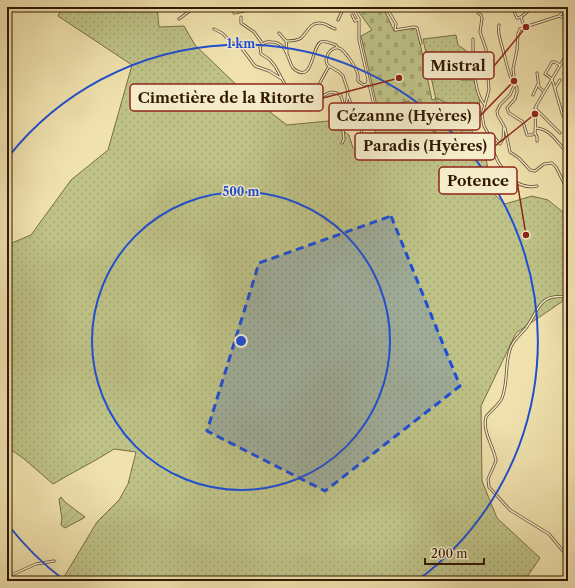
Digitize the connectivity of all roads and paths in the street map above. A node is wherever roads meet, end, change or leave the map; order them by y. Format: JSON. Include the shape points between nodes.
{"nodes":[{"id":1,"x":195,"y":7,"type":"edge"},
{"id":2,"x":250,"y":7,"type":"edge"},
{"id":3,"x":344,"y":7,"type":"edge"},
{"id":4,"x":352,"y":7,"type":"edge"},
{"id":5,"x":386,"y":7,"type":"edge"},
{"id":6,"x":512,"y":7,"type":"edge"},
{"id":7,"x":533,"y":7,"type":"edge"},
{"id":8,"x":564,"y":7,"type":"edge"},
{"id":9,"x":234,"y":13,"type":"dead end"},
{"id":10,"x":478,"y":13,"type":"dead end"},
{"id":11,"x":352,"y":15,"type":"dead end"},
{"id":12,"x":558,"y":16,"type":"junction"},
{"id":13,"x":241,"y":17,"type":"dead end"},
{"id":14,"x":521,"y":17,"type":"junction"},
{"id":15,"x":178,"y":19,"type":"dead end"},
{"id":16,"x":359,"y":19,"type":"junction"},
{"id":17,"x":568,"y":19,"type":"edge"},
{"id":18,"x":338,"y":20,"type":"dead end"},
{"id":19,"x":499,"y":25,"type":"dead end"},
{"id":20,"x":525,"y":27,"type":"junction"},
{"id":21,"x":214,"y":29,"type":"dead end"},
{"id":22,"x":335,"y":29,"type":"dead end"},
{"id":23,"x":279,"y":33,"type":"dead end"},
{"id":24,"x":473,"y":39,"type":"dead end"},
{"id":25,"x":286,"y":42,"type":"junction"},
{"id":26,"x":421,"y":43,"type":"dead end"},
{"id":27,"x":262,"y":44,"type":"junction"},
{"id":28,"x":337,"y":48,"type":"junction"},
{"id":29,"x":568,"y":52,"type":"edge"},
{"id":30,"x":288,"y":54,"type":"junction"},
{"id":31,"x":560,"y":65,"type":"junction"},
{"id":32,"x":568,"y":65,"type":"edge"},
{"id":33,"x":329,"y":66,"type":"junction"},
{"id":34,"x":538,"y":73,"type":"dead end"},
{"id":35,"x":564,"y":73,"type":"dead end"},
{"id":36,"x":514,"y":78,"type":"junction"},
{"id":37,"x":282,"y":79,"type":"junction"},
{"id":38,"x":552,"y":79,"type":"junction"},
{"id":39,"x":560,"y":80,"type":"dead end"},
{"id":40,"x":368,"y":81,"type":"junction"},
{"id":41,"x":514,"y":84,"type":"junction"},
{"id":42,"x":538,"y":84,"type":"junction"},
{"id":43,"x":555,"y":88,"type":"junction"},
{"id":44,"x":544,"y":91,"type":"junction"},
{"id":45,"x":348,"y":95,"type":"junction"},
{"id":46,"x":533,"y":95,"type":"dead end"},
{"id":47,"x":568,"y":99,"type":"edge"},
{"id":48,"x":317,"y":101,"type":"dead end"},
{"id":49,"x":484,"y":104,"type":"junction"},
{"id":50,"x":346,"y":105,"type":"junction"},
{"id":51,"x":535,"y":108,"type":"junction"},
{"id":52,"x":563,"y":114,"type":"junction"},
{"id":53,"x":568,"y":122,"type":"edge"},
{"id":54,"x":378,"y":123,"type":"dead end"},
{"id":55,"x":504,"y":126,"type":"junction"},
{"id":56,"x":536,"y":128,"type":"junction"},
{"id":57,"x":535,"y":133,"type":"junction"},
{"id":58,"x":560,"y":133,"type":"dead end"},
{"id":59,"x":489,"y":135,"type":"junction"},
{"id":60,"x":363,"y":141,"type":"dead end"},
{"id":61,"x":537,"y":141,"type":"dead end"},
{"id":62,"x":342,"y":143,"type":"dead end"},
{"id":63,"x":563,"y":148,"type":"dead end"},
{"id":64,"x":568,"y":185,"type":"edge"},
{"id":65,"x":537,"y":186,"type":"dead end"},
{"id":66,"x":568,"y":297,"type":"edge"},
{"id":67,"x":568,"y":557,"type":"edge"},
{"id":68,"x":54,"y":561,"type":"dead end"},
{"id":69,"x":7,"y":577,"type":"edge"}],
"edges":[{"from":1,"to":15,"type":"street"},
{"from":2,"to":9,"type":"street"},
{"from":3,"to":18,"type":"street"},
{"from":4,"to":16,"type":"street"},
{"from":5,"to":26,"type":"street","via":[[396,24],[395,30],[417,28]]},
{"from":6,"to":14,"type":"street","via":[[516,18]]},
{"from":7,"to":14,"type":"street"},
{"from":8,"to":12,"type":"street"},
{"from":10,"to":49,"type":"street","via":[[482,18],[480,32],[486,49],[488,76],[489,93]]},
{"from":11,"to":16,"type":"street","via":[[355,20]]},
{"from":12,"to":17,"type":"street"},
{"from":12,"to":20,"type":"street"},
{"from":13,"to":27,"type":"street","via":[[241,23],[254,32]]},
{"from":14,"to":20,"type":"street"},
{"from":16,"to":40,"type":"street","via":[[359,40]]},
{"from":19,"to":36,"type":"street","via":[[505,62],[511,78]]},
{"from":20,"to":36,"type":"street","via":[[520,29],[518,34]]},
{"from":21,"to":37,"type":"street","via":[[240,46],[255,66]]},
{"from":22,"to":25,"type":"street","via":[[321,22],[312,24],[302,38]]},
{"from":23,"to":25,"type":"street"},
{"from":24,"to":49,"type":"street","via":[[477,86]]},
{"from":25,"to":30,"type":"street"},
{"from":27,"to":30,"type":"street","via":[[276,42]]},
{"from":27,"to":37,"type":"street","via":[[261,54],[272,62]]},
{"from":28,"to":30,"type":"street","via":[[336,45],[321,42],[316,46],[310,68],[303,72],[292,68]]},
{"from":28,"to":33,"type":"street","via":[[328,54],[326,60]]},
{"from":28,"to":40,"type":"street","via":[[350,59],[358,74],[358,82],[364,85]]},
{"from":29,"to":31,"type":"street"},
{"from":31,"to":38,"type":"street"},
{"from":31,"to":38,"type":"street","via":[[552,62],[545,74]]},
{"from":32,"to":35,"type":"street"},
{"from":33,"to":37,"type":"street","via":[[313,98],[301,109],[292,103]]},
{"from":33,"to":45,"type":"street","via":[[343,76]]},
{"from":34,"to":42,"type":"street"},
{"from":36,"to":41,"type":"street"},
{"from":38,"to":43,"type":"street"},
{"from":38,"to":44,"type":"street"},
{"from":39,"to":43,"type":"street"},
{"from":40,"to":54,"type":"street"},
{"from":41,"to":55,"type":"street","via":[[510,95],[497,111]]},
{"from":41,"to":57,"type":"street","via":[[517,94],[507,111],[523,122],[528,135]]},
{"from":42,"to":44,"type":"street"},
{"from":42,"to":46,"type":"street"},
{"from":43,"to":52,"type":"street"},
{"from":44,"to":51,"type":"street"},
{"from":45,"to":50,"type":"street"},
{"from":45,"to":60,"type":"street","via":[[360,121]]},
{"from":47,"to":52,"type":"street"},
{"from":48,"to":50,"type":"street","via":[[326,93],[334,92],[341,96]]},
{"from":49,"to":59,"type":"street","via":[[482,115]]},
{"from":50,"to":62,"type":"street"},
{"from":51,"to":56,"type":"street"},
{"from":51,"to":58,"type":"street"},
{"from":52,"to":53,"type":"street"},
{"from":55,"to":59,"type":"street","via":[[502,143]]},
{"from":55,"to":64,"type":"street","via":[[510,152],[532,171],[546,163],[552,163],[565,185]]},
{"from":56,"to":57,"type":"street"},
{"from":56,"to":63,"type":"street","via":[[547,131]]},
{"from":57,"to":61,"type":"street"},
{"from":59,"to":65,"type":"street","via":[[503,171],[519,183]]},
{"from":66,"to":67,"type":"street","via":[[552,297],[540,304],[512,345],[507,360],[507,377],[502,397],[485,420],[496,461],[488,479],[489,487],[510,510],[549,534]]},
{"from":68,"to":69,"type":"street","via":[[36,564]]}]}
